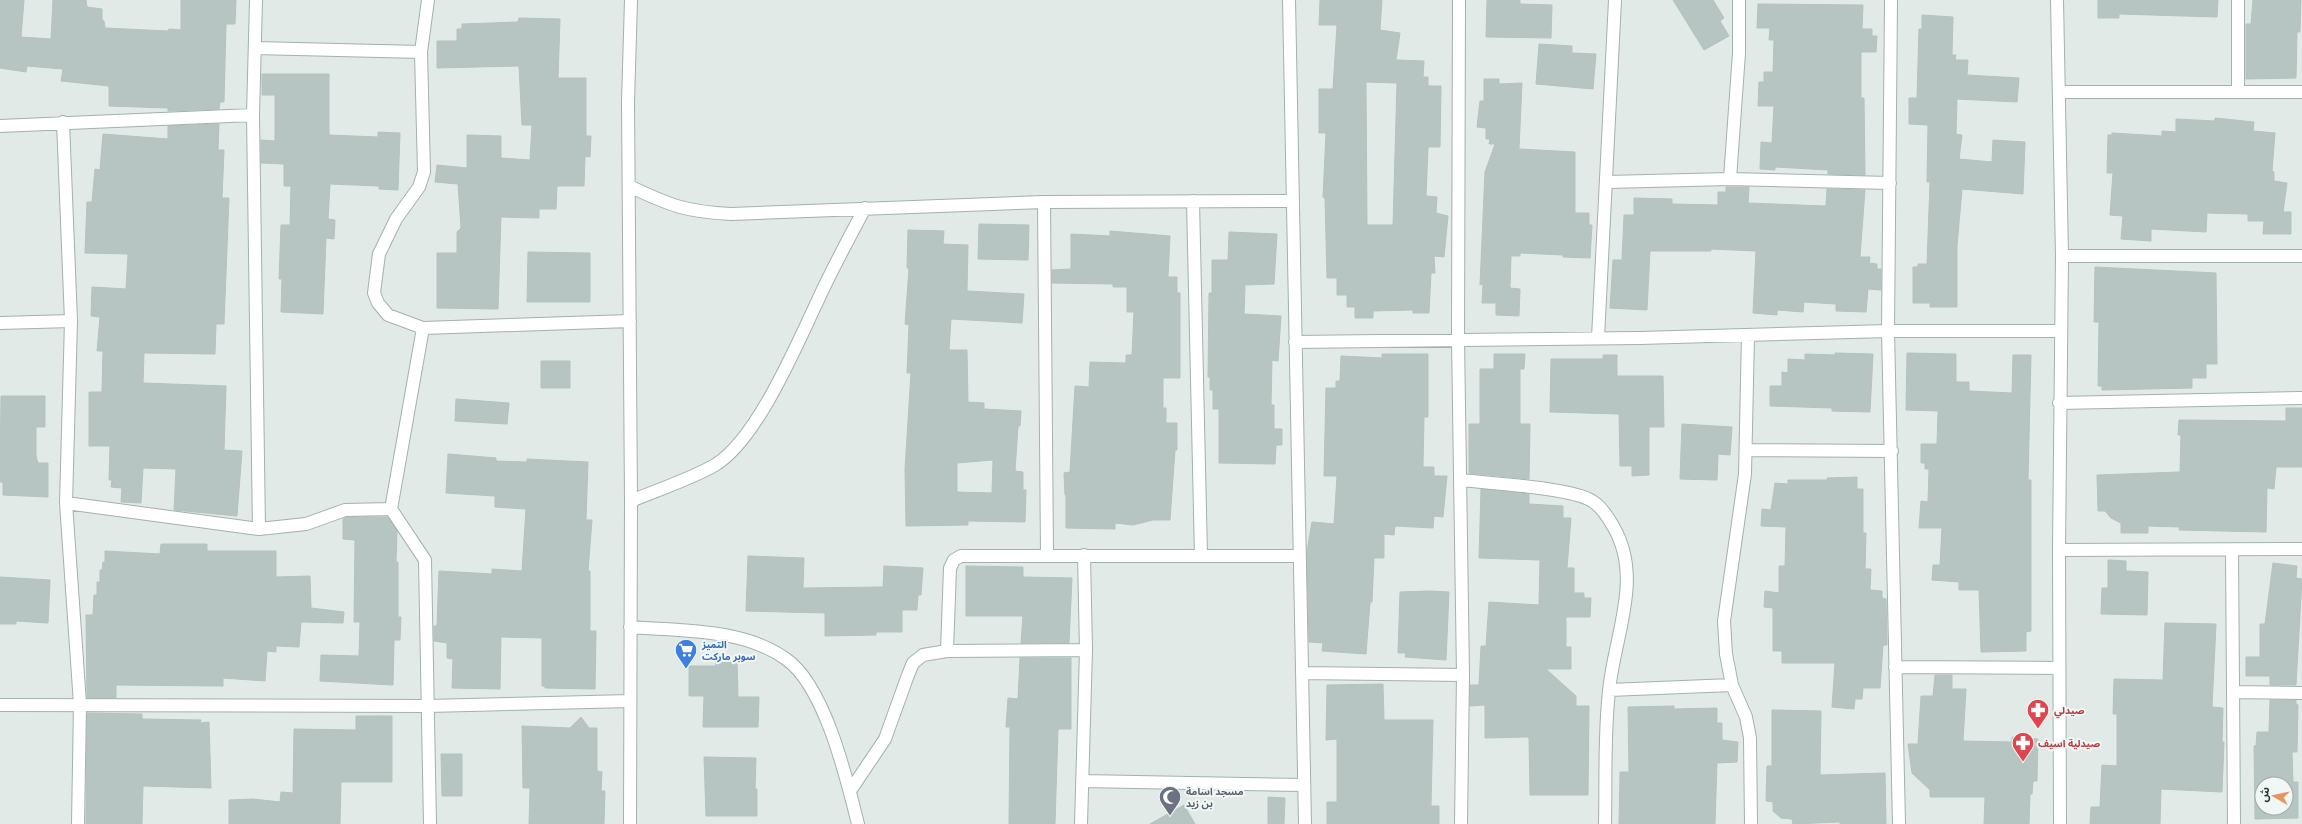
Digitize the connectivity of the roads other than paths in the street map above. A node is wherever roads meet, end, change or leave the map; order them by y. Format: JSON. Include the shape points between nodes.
{"nodes":[{"id":1,"x":256,"y":0,"type":"edge"},
{"id":2,"x":428,"y":0,"type":"edge"},
{"id":3,"x":631,"y":0,"type":"edge"},
{"id":4,"x":1289,"y":0,"type":"edge"},
{"id":5,"x":1459,"y":0,"type":"edge"},
{"id":6,"x":1615,"y":0,"type":"edge"},
{"id":7,"x":1739,"y":0,"type":"edge"},
{"id":8,"x":1891,"y":0,"type":"edge"},
{"id":9,"x":2057,"y":0,"type":"edge"},
{"id":10,"x":2238,"y":0,"type":"edge"},
{"id":11,"x":255,"y":48,"type":"junction"},
{"id":12,"x":421,"y":52,"type":"junction"},
{"id":13,"x":2238,"y":91,"type":"junction"},
{"id":14,"x":2059,"y":92,"type":"junction"},
{"id":15,"x":2302,"y":92,"type":"edge"},
{"id":16,"x":253,"y":115,"type":"junction"},
{"id":17,"x":63,"y":122,"type":"junction"},
{"id":18,"x":0,"y":126,"type":"edge"},
{"id":19,"x":1730,"y":179,"type":"junction"},
{"id":20,"x":1606,"y":182,"type":"junction"},
{"id":21,"x":1890,"y":183,"type":"junction"},
{"id":22,"x":629,"y":186,"type":"junction"},
{"id":23,"x":1193,"y":201,"type":"junction"},
{"id":24,"x":1293,"y":201,"type":"junction"},
{"id":25,"x":1044,"y":202,"type":"junction"},
{"id":26,"x":865,"y":208,"type":"junction"},
{"id":27,"x":2062,"y":256,"type":"junction"},
{"id":28,"x":2302,"y":256,"type":"edge"},
{"id":29,"x":71,"y":321,"type":"junction"},
{"id":30,"x":630,"y":321,"type":"junction"},
{"id":31,"x":0,"y":323,"type":"edge"},
{"id":32,"x":423,"y":328,"type":"junction"},
{"id":33,"x":1888,"y":331,"type":"junction"},
{"id":34,"x":2061,"y":331,"type":"junction"},
{"id":35,"x":1748,"y":335,"type":"junction"},
{"id":36,"x":1598,"y":338,"type":"junction"},
{"id":37,"x":1458,"y":339,"type":"junction"},
{"id":38,"x":1295,"y":342,"type":"junction"},
{"id":39,"x":2302,"y":398,"type":"edge"},
{"id":40,"x":2059,"y":403,"type":"junction"},
{"id":41,"x":1747,"y":450,"type":"junction"},
{"id":42,"x":1892,"y":450,"type":"junction"},
{"id":43,"x":1461,"y":480,"type":"junction"},
{"id":44,"x":631,"y":501,"type":"junction"},
{"id":45,"x":66,"y":503,"type":"junction"},
{"id":46,"x":391,"y":509,"type":"junction"},
{"id":47,"x":259,"y":529,"type":"junction"},
{"id":48,"x":2302,"y":549,"type":"edge"},
{"id":49,"x":2059,"y":550,"type":"junction"},
{"id":50,"x":2232,"y":550,"type":"junction"},
{"id":51,"x":1047,"y":555,"type":"junction"},
{"id":52,"x":1084,"y":555,"type":"junction"},
{"id":53,"x":1201,"y":556,"type":"junction"},
{"id":54,"x":1300,"y":556,"type":"junction"},
{"id":55,"x":630,"y":627,"type":"junction"},
{"id":56,"x":1086,"y":650,"type":"junction"},
{"id":57,"x":947,"y":651,"type":"junction"},
{"id":58,"x":1895,"y":667,"type":"junction"},
{"id":59,"x":2059,"y":668,"type":"junction"},
{"id":60,"x":1302,"y":673,"type":"junction"},
{"id":61,"x":1463,"y":675,"type":"junction"},
{"id":62,"x":1732,"y":685,"type":"junction"},
{"id":63,"x":1608,"y":690,"type":"junction"},
{"id":64,"x":2233,"y":692,"type":"junction"},
{"id":65,"x":2302,"y":693,"type":"edge"},
{"id":66,"x":630,"y":701,"type":"junction"},
{"id":67,"x":80,"y":704,"type":"junction"},
{"id":68,"x":0,"y":705,"type":"edge"},
{"id":69,"x":428,"y":706,"type":"junction"},
{"id":70,"x":1082,"y":781,"type":"junction"},
{"id":71,"x":1304,"y":785,"type":"junction"},
{"id":72,"x":850,"y":791,"type":"junction"},
{"id":73,"x":78,"y":824,"type":"edge"},
{"id":74,"x":430,"y":824,"type":"edge"},
{"id":75,"x":630,"y":824,"type":"edge"},
{"id":76,"x":858,"y":824,"type":"edge"},
{"id":77,"x":1081,"y":824,"type":"edge"},
{"id":78,"x":1305,"y":824,"type":"edge"},
{"id":79,"x":1461,"y":824,"type":"edge"},
{"id":80,"x":1606,"y":824,"type":"edge"},
{"id":81,"x":1751,"y":824,"type":"edge"},
{"id":82,"x":1899,"y":824,"type":"edge"},
{"id":83,"x":2060,"y":824,"type":"edge"},
{"id":84,"x":2234,"y":824,"type":"edge"}],
"edges":[{"from":1,"to":11,"type":"street"},
{"from":2,"to":12,"type":"street"},
{"from":3,"to":22,"type":"street"},
{"from":4,"to":24,"type":"street"},
{"from":5,"to":37,"type":"street"},
{"from":6,"to":20,"type":"street"},
{"from":7,"to":19,"type":"street","via":[[1739,53]]},
{"from":8,"to":21,"type":"street"},
{"from":9,"to":14,"type":"street"},
{"from":10,"to":13,"type":"street"},
{"from":11,"to":12,"type":"street"},
{"from":11,"to":16,"type":"street"},
{"from":12,"to":32,"type":"street","via":[[424,172],[419,188],[396,219],[382,248],[374,293],[388,315]]},
{"from":13,"to":14,"type":"street"},
{"from":13,"to":15,"type":"street"},
{"from":14,"to":27,"type":"street"},
{"from":16,"to":17,"type":"street"},
{"from":16,"to":47,"type":"street"},
{"from":17,"to":18,"type":"street"},
{"from":17,"to":29,"type":"street"},
{"from":19,"to":20,"type":"street"},
{"from":19,"to":21,"type":"street"},
{"from":20,"to":36,"type":"street"},
{"from":21,"to":33,"type":"street"},
{"from":22,"to":26,"type":"street","via":[[669,206],[699,213]]},
{"from":22,"to":30,"type":"street"},
{"from":23,"to":24,"type":"street"},
{"from":23,"to":25,"type":"street"},
{"from":23,"to":53,"type":"street"},
{"from":24,"to":38,"type":"street"},
{"from":25,"to":26,"type":"street"},
{"from":25,"to":51,"type":"street"},
{"from":26,"to":44,"type":"street","via":[[790,359],[753,425],[736,446],[715,465]]},
{"from":27,"to":28,"type":"street"},
{"from":27,"to":34,"type":"street"},
{"from":29,"to":31,"type":"street"},
{"from":29,"to":45,"type":"street"},
{"from":30,"to":32,"type":"street"},
{"from":30,"to":44,"type":"street"},
{"from":32,"to":46,"type":"street"},
{"from":33,"to":34,"type":"street"},
{"from":33,"to":35,"type":"street"},
{"from":33,"to":42,"type":"street"},
{"from":34,"to":40,"type":"street"},
{"from":35,"to":36,"type":"street"},
{"from":35,"to":41,"type":"street"},
{"from":36,"to":37,"type":"street"},
{"from":37,"to":38,"type":"street"},
{"from":37,"to":43,"type":"street"},
{"from":38,"to":54,"type":"street"},
{"from":39,"to":40,"type":"street"},
{"from":40,"to":49,"type":"street"},
{"from":41,"to":42,"type":"street"},
{"from":41,"to":62,"type":"street","via":[[1742,506],[1724,621],[1726,654]]},
{"from":42,"to":58,"type":"street"},
{"from":43,"to":61,"type":"street"},
{"from":43,"to":63,"type":"street","via":[[1573,494],[1592,500],[1605,512],[1620,537],[1628,579]]},
{"from":44,"to":55,"type":"street"},
{"from":45,"to":47,"type":"street"},
{"from":45,"to":67,"type":"street"},
{"from":46,"to":47,"type":"street","via":[[345,510],[306,524]]},
{"from":46,"to":69,"type":"street","via":[[424,560]]},
{"from":48,"to":50,"type":"street"},
{"from":49,"to":50,"type":"street"},
{"from":49,"to":59,"type":"street"},
{"from":50,"to":64,"type":"street"},
{"from":51,"to":52,"type":"street"},
{"from":51,"to":57,"type":"street","via":[[961,556],[954,560],[950,568]]},
{"from":52,"to":53,"type":"street"},
{"from":52,"to":56,"type":"street"},
{"from":53,"to":54,"type":"street"},
{"from":54,"to":60,"type":"street"},
{"from":55,"to":66,"type":"street"},
{"from":55,"to":72,"type":"street","via":[[702,632],[737,639],[764,647],[787,659],[807,681],[828,723]]},
{"from":56,"to":57,"type":"street"},
{"from":56,"to":70,"type":"street"},
{"from":57,"to":72,"type":"street","via":[[923,655],[913,663],[885,739]]},
{"from":58,"to":59,"type":"street"},
{"from":58,"to":82,"type":"street"},
{"from":59,"to":83,"type":"street"},
{"from":60,"to":61,"type":"street"},
{"from":60,"to":71,"type":"street"},
{"from":61,"to":79,"type":"street"},
{"from":62,"to":63,"type":"street"},
{"from":62,"to":81,"type":"street","via":[[1746,717],[1750,738]]},
{"from":63,"to":80,"type":"street"},
{"from":64,"to":65,"type":"street"},
{"from":64,"to":84,"type":"street"},
{"from":66,"to":69,"type":"street"},
{"from":66,"to":75,"type":"street"},
{"from":67,"to":68,"type":"street"},
{"from":67,"to":69,"type":"street"},
{"from":67,"to":73,"type":"street"},
{"from":69,"to":74,"type":"street"},
{"from":70,"to":71,"type":"street"},
{"from":70,"to":77,"type":"street"},
{"from":71,"to":78,"type":"street"},
{"from":72,"to":76,"type":"street"}]}
